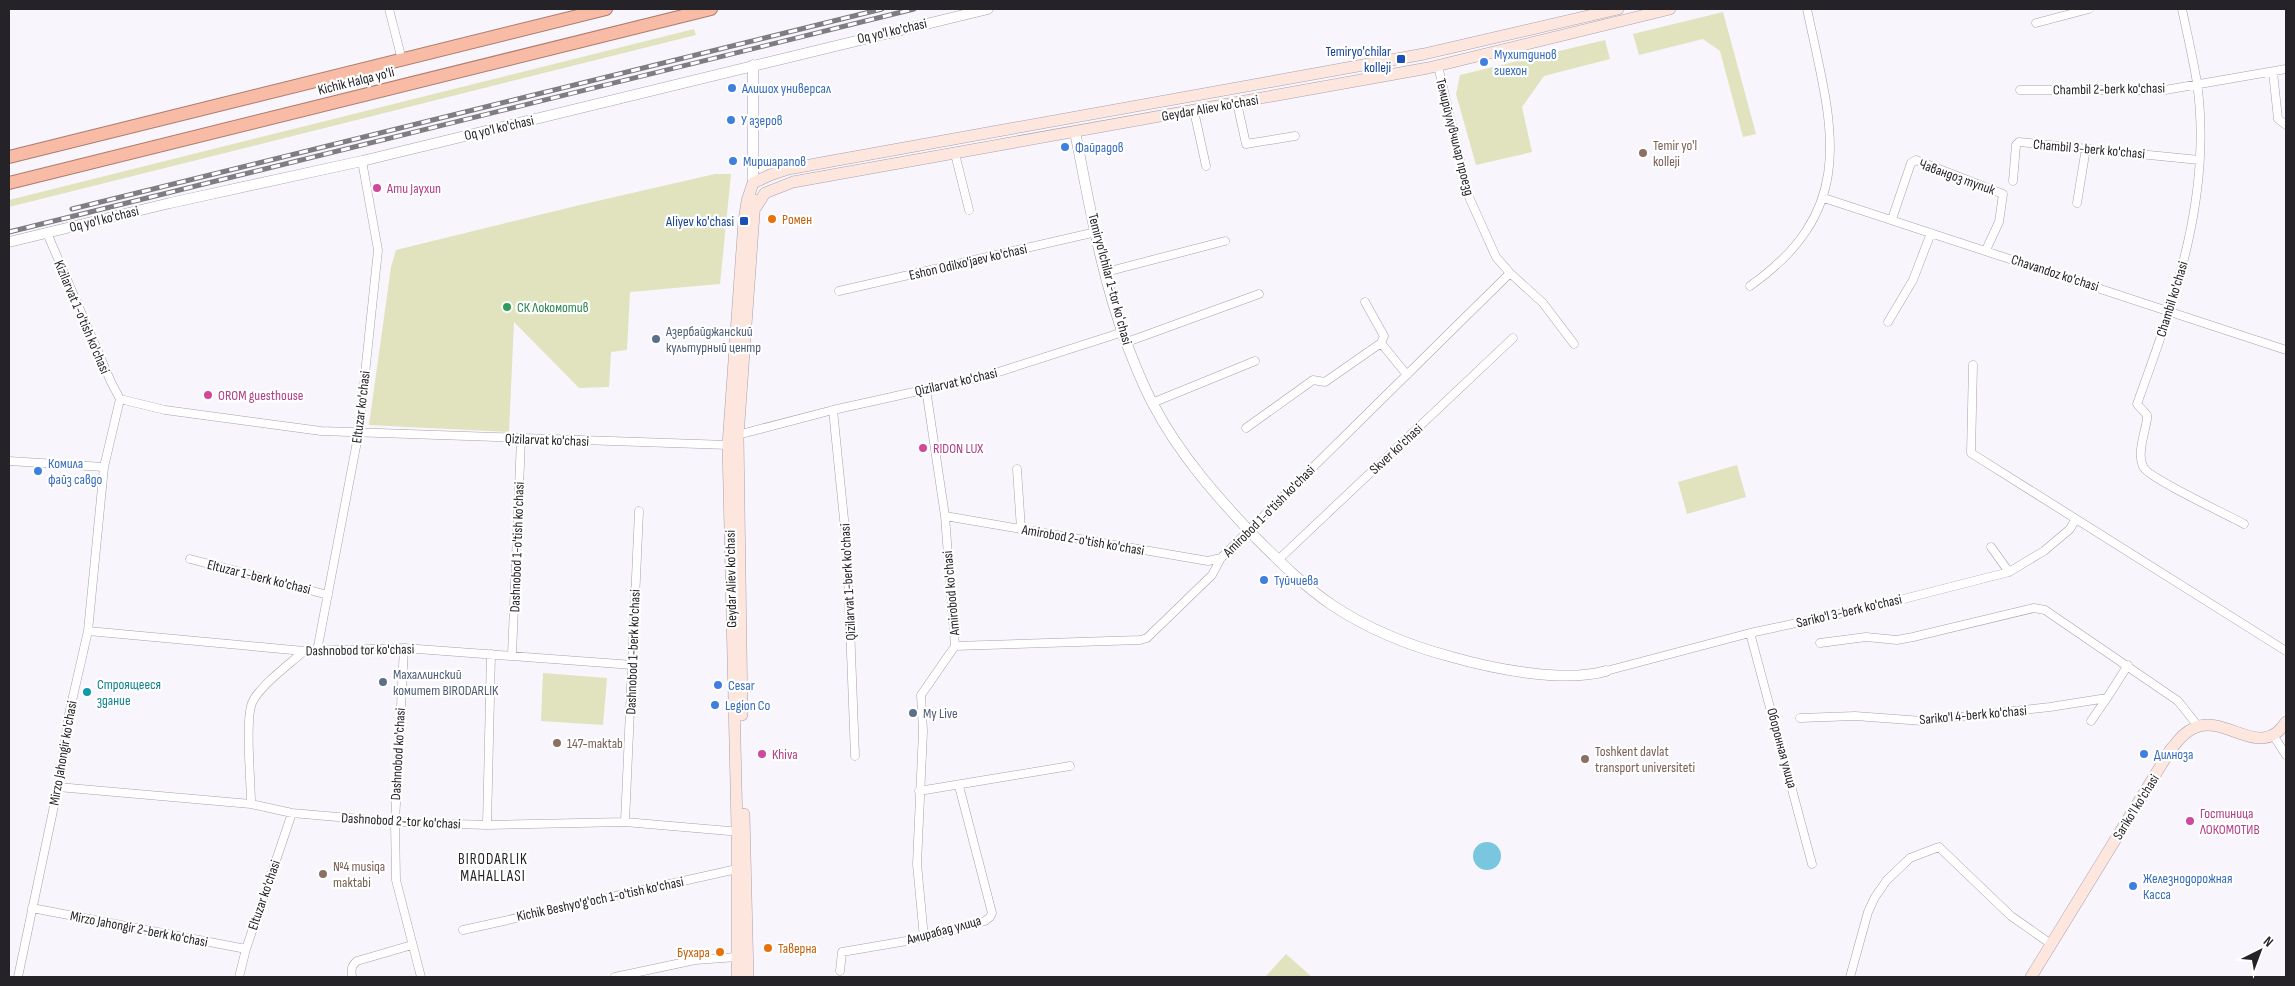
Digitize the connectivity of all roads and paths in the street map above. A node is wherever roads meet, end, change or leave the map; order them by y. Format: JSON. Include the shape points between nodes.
{"nodes":[{"id":1,"x":389,"y":9,"type":"edge"},
{"id":2,"x":606,"y":9,"type":"edge"},
{"id":3,"x":711,"y":9,"type":"edge"},
{"id":4,"x":988,"y":9,"type":"edge"},
{"id":5,"x":1618,"y":9,"type":"edge"},
{"id":6,"x":1670,"y":9,"type":"edge"},
{"id":7,"x":1807,"y":9,"type":"edge"},
{"id":8,"x":2089,"y":9,"type":"edge"},
{"id":9,"x":2182,"y":9,"type":"edge"},
{"id":10,"x":1621,"y":20,"type":"junction"},
{"id":11,"x":2036,"y":23,"type":"dead end"},
{"id":12,"x":1435,"y":52,"type":"junction"},
{"id":13,"x":402,"y":60,"type":"junction"},
{"id":14,"x":753,"y":65,"type":"junction"},
{"id":15,"x":1438,"y":66,"type":"junction"},
{"id":16,"x":2286,"y":68,"type":"edge"},
{"id":17,"x":2273,"y":72,"type":"junction"},
{"id":18,"x":2197,"y":84,"type":"junction"},
{"id":19,"x":2020,"y":90,"type":"dead end"},
{"id":20,"x":1237,"y":103,"type":"junction"},
{"id":21,"x":1194,"y":111,"type":"junction"},
{"id":22,"x":1072,"y":119,"type":"junction"},
{"id":23,"x":2286,"y":124,"type":"edge"},
{"id":24,"x":1075,"y":132,"type":"junction"},
{"id":25,"x":1295,"y":136,"type":"dead end"},
{"id":26,"x":2086,"y":148,"type":"junction"},
{"id":27,"x":882,"y":153,"type":"junction"},
{"id":28,"x":954,"y":154,"type":"junction"},
{"id":29,"x":9,"y":157,"type":"edge"},
{"id":30,"x":2199,"y":160,"type":"junction"},
{"id":31,"x":362,"y":161,"type":"junction"},
{"id":32,"x":883,"y":166,"type":"junction"},
{"id":33,"x":1206,"y":166,"type":"dead end"},
{"id":34,"x":2013,"y":181,"type":"dead end"},
{"id":35,"x":9,"y":183,"type":"edge"},
{"id":36,"x":753,"y":183,"type":"junction"},
{"id":37,"x":1824,"y":198,"type":"junction"},
{"id":38,"x":2077,"y":203,"type":"dead end"},
{"id":39,"x":756,"y":207,"type":"junction"},
{"id":40,"x":969,"y":210,"type":"dead end"},
{"id":41,"x":1892,"y":219,"type":"junction"},
{"id":42,"x":47,"y":232,"type":"junction"},
{"id":43,"x":1096,"y":232,"type":"junction"},
{"id":44,"x":1931,"y":233,"type":"junction"},
{"id":45,"x":1226,"y":241,"type":"dead end"},
{"id":46,"x":9,"y":242,"type":"edge"},
{"id":47,"x":1986,"y":250,"type":"junction"},
{"id":48,"x":1106,"y":272,"type":"junction"},
{"id":49,"x":1510,"y":273,"type":"junction"},
{"id":50,"x":1750,"y":286,"type":"dead end"},
{"id":51,"x":840,"y":291,"type":"dead end"},
{"id":52,"x":1259,"y":294,"type":"dead end"},
{"id":53,"x":1365,"y":302,"type":"dead end"},
{"id":54,"x":2170,"y":312,"type":"junction"},
{"id":55,"x":1888,"y":322,"type":"dead end"},
{"id":56,"x":1125,"y":337,"type":"junction"},
{"id":57,"x":1513,"y":338,"type":"dead end"},
{"id":58,"x":1381,"y":342,"type":"junction"},
{"id":59,"x":1574,"y":344,"type":"dead end"},
{"id":60,"x":2286,"y":350,"type":"edge"},
{"id":61,"x":1255,"y":361,"type":"dead end"},
{"id":62,"x":1973,"y":365,"type":"dead end"},
{"id":63,"x":1407,"y":375,"type":"junction"},
{"id":64,"x":926,"y":389,"type":"junction"},
{"id":65,"x":120,"y":399,"type":"junction"},
{"id":66,"x":1152,"y":403,"type":"junction"},
{"id":67,"x":833,"y":410,"type":"junction"},
{"id":68,"x":1246,"y":428,"type":"dead end"},
{"id":69,"x":359,"y":431,"type":"junction"},
{"id":70,"x":738,"y":436,"type":"junction"},
{"id":71,"x":521,"y":439,"type":"junction"},
{"id":72,"x":728,"y":445,"type":"junction"},
{"id":73,"x":9,"y":462,"type":"edge"},
{"id":74,"x":104,"y":468,"type":"junction"},
{"id":75,"x":1017,"y":469,"type":"dead end"},
{"id":76,"x":639,"y":511,"type":"dead end"},
{"id":77,"x":944,"y":516,"type":"junction"},
{"id":78,"x":2075,"y":520,"type":"junction"},
{"id":79,"x":2244,"y":524,"type":"dead end"},
{"id":80,"x":1021,"y":529,"type":"junction"},
{"id":81,"x":1249,"y":531,"type":"junction"},
{"id":82,"x":1991,"y":547,"type":"dead end"},
{"id":83,"x":1221,"y":558,"type":"junction"},
{"id":84,"x":190,"y":559,"type":"dead end"},
{"id":85,"x":1278,"y":560,"type":"junction"},
{"id":86,"x":2009,"y":572,"type":"junction"},
{"id":87,"x":328,"y":595,"type":"junction"},
{"id":88,"x":88,"y":631,"type":"junction"},
{"id":89,"x":1750,"y":633,"type":"junction"},
{"id":90,"x":1820,"y":643,"type":"dead end"},
{"id":91,"x":955,"y":646,"type":"junction"},
{"id":92,"x":404,"y":648,"type":"junction"},
{"id":93,"x":304,"y":651,"type":"junction"},
{"id":94,"x":317,"y":651,"type":"junction"},
{"id":95,"x":2286,"y":651,"type":"edge"},
{"id":96,"x":491,"y":654,"type":"junction"},
{"id":97,"x":512,"y":655,"type":"junction"},
{"id":98,"x":2128,"y":665,"type":"junction"},
{"id":99,"x":633,"y":666,"type":"junction"},
{"id":100,"x":1606,"y":672,"type":"joint"},
{"id":101,"x":2107,"y":698,"type":"junction"},
{"id":102,"x":1800,"y":718,"type":"dead end"},
{"id":103,"x":2091,"y":720,"type":"dead end"},
{"id":104,"x":2286,"y":722,"type":"edge"},
{"id":105,"x":2198,"y":726,"type":"junction"},
{"id":106,"x":2273,"y":735,"type":"junction"},
{"id":107,"x":2286,"y":755,"type":"edge"},
{"id":108,"x":856,"y":756,"type":"dead end"},
{"id":109,"x":1070,"y":766,"type":"dead end"},
{"id":110,"x":959,"y":786,"type":"junction"},
{"id":111,"x":58,"y":787,"type":"junction"},
{"id":112,"x":919,"y":791,"type":"junction"},
{"id":113,"x":251,"y":804,"type":"junction"},
{"id":114,"x":292,"y":813,"type":"junction"},
{"id":115,"x":395,"y":822,"type":"junction"},
{"id":116,"x":625,"y":822,"type":"junction"},
{"id":117,"x":487,"y":825,"type":"junction"},
{"id":118,"x":741,"y":832,"type":"junction"},
{"id":119,"x":1812,"y":864,"type":"dead end"},
{"id":120,"x":737,"y":869,"type":"junction"},
{"id":121,"x":32,"y":908,"type":"junction"},
{"id":122,"x":463,"y":930,"type":"dead end"},
{"id":123,"x":924,"y":938,"type":"junction"},
{"id":124,"x":2050,"y":944,"type":"junction"},
{"id":125,"x":412,"y":945,"type":"junction"},
{"id":126,"x":246,"y":949,"type":"junction"},
{"id":127,"x":737,"y":958,"type":"junction"},
{"id":128,"x":840,"y":971,"type":"dead end"},
{"id":129,"x":742,"y":976,"type":"edge"},
{"id":130,"x":18,"y":977,"type":"edge"},
{"id":131,"x":239,"y":977,"type":"edge"},
{"id":132,"x":352,"y":977,"type":"edge"},
{"id":133,"x":421,"y":977,"type":"edge"},
{"id":134,"x":615,"y":977,"type":"edge"},
{"id":135,"x":1850,"y":977,"type":"edge"},
{"id":136,"x":2031,"y":977,"type":"edge"}],
"edges":[{"from":1,"to":13,"type":"street"},
{"from":2,"to":13,"type":"highway","name":"Kichik Halqa yo'li"},
{"from":3,"to":35,"type":"highway","name":"Kichik Halqa yo'li"},
{"from":4,"to":14,"type":"street","name":"Oq yo'l ko'chasi"},
{"from":5,"to":10,"type":"main road"},
{"from":5,"to":12,"type":"main road","name":"Geydar Aliev ko'chasi"},
{"from":6,"to":10,"type":"main road","name":"Geydar Aliev ko'chasi"},
{"from":7,"to":37,"type":"street","via":[[1829,114],[1829,176]]},
{"from":8,"to":11,"type":"street"},
{"from":9,"to":18,"type":"street","name":"Chambil ko'chasi"},
{"from":10,"to":15,"type":"main road","name":"Geydar Aliev ko'chasi"},
{"from":12,"to":15,"type":"main road"},
{"from":12,"to":22,"type":"main road","name":"Geydar Aliev ko'chasi"},
{"from":13,"to":29,"type":"highway","name":"Kichik Halqa yo'li"},
{"from":14,"to":31,"type":"street","name":"Oq yo'l ko'chasi","via":[[723,75]]},
{"from":14,"to":36,"type":"street","name":"Geydar Aliev ko'chasi"},
{"from":15,"to":20,"type":"main road","name":"Geydar Aliev ko'chasi"},
{"from":15,"to":49,"type":"street","name":"Темирйулувчилар проезд","via":[[1469,197],[1496,257]]},
{"from":16,"to":17,"type":"street","name":"Chambil 2-berk ko'chasi"},
{"from":17,"to":18,"type":"street","name":"Chambil 2-berk ko'chasi"},
{"from":17,"to":23,"type":"street","via":[[2278,119]]},
{"from":18,"to":19,"type":"street","name":"Chambil 2-berk ko'chasi","via":[[2165,90]]},
{"from":18,"to":30,"type":"street","name":"Chambil ko'chasi"},
{"from":20,"to":21,"type":"main road","name":"Geydar Aliev ko'chasi"},
{"from":20,"to":25,"type":"street","via":[[1246,144]]},
{"from":21,"to":24,"type":"main road","name":"Geydar Aliev ko'chasi"},
{"from":21,"to":33,"type":"street"},
{"from":22,"to":24,"type":"main road"},
{"from":22,"to":27,"type":"main road","name":"Geydar Aliev ko'chasi"},
{"from":24,"to":28,"type":"main road","name":"Geydar Aliev ko'chasi"},
{"from":24,"to":43,"type":"street","name":"Temiryo‘lchilar 1-tor koʻchasi"},
{"from":26,"to":30,"type":"street","name":"Chambil 3-berk ko'chasi"},
{"from":26,"to":34,"type":"street","name":"Chambil 3-berk ko'chasi","via":[[2017,143]]},
{"from":26,"to":38,"type":"street"},
{"from":27,"to":32,"type":"main road"},
{"from":27,"to":36,"type":"main road","name":"Geydar Aliev ko'chasi","via":[[779,172]]},
{"from":28,"to":32,"type":"main road","name":"Geydar Aliev ko'chasi"},
{"from":28,"to":40,"type":"street"},
{"from":30,"to":54,"type":"street","name":"Chambil ko'chasi","via":[[2196,199]]},
{"from":31,"to":42,"type":"street","name":"Oq yo'l ko'chasi"},
{"from":31,"to":69,"type":"street","name":"Eltuzar ko'chasi","via":[[378,250]]},
{"from":32,"to":39,"type":"main road","name":"Geydar Aliev ko'chasi","via":[[782,185],[765,193]]},
{"from":36,"to":39,"type":"main road","name":"Geydar Aliev ko'chasi"},
{"from":36,"to":72,"type":"main road","name":"Geydar Aliev ko'chasi","via":[[744,221]]},
{"from":37,"to":41,"type":"street","name":"Chavandoz ko'chasi"},
{"from":37,"to":50,"type":"street","via":[[1799,243]]},
{"from":39,"to":70,"type":"main road","name":"Geydar Aliev ko'chasi"},
{"from":41,"to":44,"type":"street","name":"Chavandoz ko'chasi"},
{"from":41,"to":47,"type":"street","name":"Чавандоз тупик","via":[[1911,163],[1916,160],[2003,194],[1999,222]]},
{"from":42,"to":46,"type":"street","name":"Oq yo'l ko'chasi"},
{"from":42,"to":65,"type":"street","name":"Kizilarvat 1-o'tish ko'chasi","via":[[83,321]]},
{"from":43,"to":48,"type":"street","name":"Temiryo‘lchilar 1-tor koʻchasi"},
{"from":43,"to":51,"type":"street","name":"Eshon Odilxo'jaev ko'chasi"},
{"from":44,"to":47,"type":"street","name":"Chavandoz ko'chasi"},
{"from":44,"to":55,"type":"street","via":[[1913,280]]},
{"from":45,"to":48,"type":"street"},
{"from":47,"to":54,"type":"street","name":"Chavandoz ko'chasi"},
{"from":48,"to":56,"type":"street","name":"Temiryo‘lchilar 1-tor koʻchasi"},
{"from":49,"to":59,"type":"street","name":"Темирйулувчилар проезд","via":[[1543,303]]},
{"from":49,"to":63,"type":"street","name":"Amirobod 1-o'tish ko'chasi"},
{"from":52,"to":56,"type":"street","name":"Qizilarvat ko'chasi"},
{"from":53,"to":58,"type":"street","via":[[1384,336]]},
{"from":54,"to":60,"type":"street","name":"Chavandoz ko'chasi"},
{"from":54,"to":79,"type":"street","name":"Chambil ko'chasi","via":[[2137,404],[2147,419],[2141,458],[2145,468],[2159,479]]},
{"from":56,"to":64,"type":"street","name":"Qizilarvat ko'chasi"},
{"from":56,"to":66,"type":"street","name":"Temiryo‘lchilar 1-tor koʻchasi"},
{"from":57,"to":85,"type":"street","name":"Skver ko'chasi"},
{"from":58,"to":63,"type":"street"},
{"from":58,"to":68,"type":"street","via":[[1325,382],[1313,380]]},
{"from":61,"to":66,"type":"street"},
{"from":62,"to":78,"type":"street","via":[[1971,453]]},
{"from":63,"to":81,"type":"street","name":"Amirobod 1-o'tish ko'chasi"},
{"from":64,"to":67,"type":"street","name":"Qizilarvat ko'chasi"},
{"from":64,"to":77,"type":"street","name":"Amirobod ko'chasi"},
{"from":65,"to":69,"type":"street","name":"Qizilarvat ko'chasi","via":[[165,410],[321,431]]},
{"from":65,"to":74,"type":"street"},
{"from":66,"to":81,"type":"street","name":"Temiryo‘lchilar 1-tor koʻchasi","via":[[1197,471]]},
{"from":67,"to":70,"type":"street","name":"Qizilarvat ko'chasi"},
{"from":67,"to":108,"type":"street","name":"Qizilarvat 1-berk ko'chasi","via":[[847,549]]},
{"from":69,"to":71,"type":"street","name":"Qizilarvat ko'chasi"},
{"from":69,"to":87,"type":"street","name":"Eltuzar ko'chasi"},
{"from":70,"to":72,"type":"street","name":"Qizilarvat ko'chasi"},
{"from":70,"to":118,"type":"main road","name":"Geydar Aliev ko'chasi"},
{"from":71,"to":72,"type":"street","name":"Qizilarvat ko'chasi"},
{"from":71,"to":97,"type":"street","name":"Dashnobod 1-o'tish ko'chasi"},
{"from":72,"to":118,"type":"main road","name":"Geydar Aliev ko'chasi"},
{"from":73,"to":74,"type":"street"},
{"from":74,"to":88,"type":"street","name":"Mirzo Jahongir ko'chasi"},
{"from":75,"to":80,"type":"street"},
{"from":76,"to":99,"type":"street","name":"Dashnobod 1-berk ko'chasi"},
{"from":77,"to":80,"type":"street","name":"Amirobod 2-o'tish ko'chasi"},
{"from":77,"to":91,"type":"street","name":"Amirobod ko'chasi"},
{"from":78,"to":86,"type":"street","name":"Sariko'l 3-berk ko'chasi","via":[[2070,529],[2044,551]]},
{"from":78,"to":95,"type":"street"},
{"from":80,"to":83,"type":"street","name":"Amirobod 2-o'tish ko'chasi","via":[[1208,561]]},
{"from":81,"to":83,"type":"street","name":"Amirobod 1-o'tish ko'chasi"},
{"from":81,"to":85,"type":"street","name":"Temiryo‘lchilar 1-tor koʻchasi"},
{"from":82,"to":86,"type":"street"},
{"from":83,"to":91,"type":"street","name":"Amirobod 1-o'tish ko'chasi","via":[[1212,575],[1145,640]]},
{"from":84,"to":87,"type":"street","name":"Eltuzar 1-berk ko'chasi"},
{"from":85,"to":100,"type":"street","name":"Temiryo‘lchilar 1-tor koʻchasi","via":[[1318,595],[1347,614],[1378,631],[1428,650],[1472,662],[1536,673],[1574,676]]},
{"from":86,"to":89,"type":"street","name":"Sariko'l 3-berk ko'chasi","via":[[1876,606]]},
{"from":87,"to":94,"type":"street","name":"Eltuzar ko'chasi"},
{"from":88,"to":93,"type":"street","name":"Dashnobod tor ko'chasi"},
{"from":88,"to":111,"type":"street","name":"Mirzo Jahongir ko'chasi","via":[[69,714]]},
{"from":89,"to":100,"type":"street","name":"Sariko'l 3-berk ko'chasi"},
{"from":89,"to":119,"type":"street","name":"Оборонная улица"},
{"from":90,"to":98,"type":"street","via":[[1866,637],[1913,638],[2034,608],[2045,610]]},
{"from":91,"to":112,"type":"street","name":"Amirobod ko'chasi","via":[[921,695],[923,731]]},
{"from":92,"to":94,"type":"street","name":"Dashnobod tor ko'chasi"},
{"from":92,"to":96,"type":"street","name":"Dashnobod tor ko'chasi"},
{"from":92,"to":115,"type":"street","name":"Dashnobod ko'chasi"},
{"from":93,"to":94,"type":"street","name":"Dashnobod tor ko'chasi"},
{"from":93,"to":113,"type":"street","via":[[252,703]]},
{"from":96,"to":97,"type":"street","name":"Dashnobod tor ko'chasi"},
{"from":96,"to":117,"type":"street"},
{"from":97,"to":99,"type":"street","name":"Dashnobod tor ko'chasi"},
{"from":98,"to":101,"type":"street"},
{"from":98,"to":105,"type":"street","via":[[2178,701]]},
{"from":99,"to":116,"type":"street","name":"Dashnobod 1-berk ko'chasi"},
{"from":101,"to":102,"type":"street","name":"Sariko'l 4-berk ko'chasi","via":[[1923,721],[1855,716]]},
{"from":101,"to":103,"type":"street"},
{"from":104,"to":106,"type":"main road"},
{"from":105,"to":106,"type":"main road","via":[[2215,725],[2255,738]]},
{"from":105,"to":124,"type":"main road","name":"Sariko'l ko'chasi","via":[[2187,732],[2171,749]]},
{"from":106,"to":107,"type":"street"},
{"from":109,"to":110,"type":"street"},
{"from":110,"to":112,"type":"street"},
{"from":110,"to":123,"type":"street","name":"Амирабад улица","via":[[992,913],[985,921]]},
{"from":111,"to":113,"type":"street","name":"Dashnobod 2-tor ko'chasi"},
{"from":111,"to":121,"type":"street","name":"Mirzo Jahongir ko'chasi"},
{"from":112,"to":123,"type":"street","name":"Amirobod ko'chasi","via":[[917,864]]},
{"from":113,"to":114,"type":"street","name":"Dashnobod 2-tor ko'chasi"},
{"from":114,"to":115,"type":"street","name":"Dashnobod 2-tor ko'chasi"},
{"from":114,"to":126,"type":"street","name":"Eltuzar ko'chasi"},
{"from":115,"to":117,"type":"street","name":"Dashnobod 2-tor ko'chasi"},
{"from":115,"to":125,"type":"street","name":"Dashnobod ko'chasi","via":[[396,880]]},
{"from":116,"to":117,"type":"street","name":"Dashnobod 2-tor ko'chasi"},
{"from":116,"to":118,"type":"street","name":"Dashnobod 2-tor ko'chasi"},
{"from":118,"to":120,"type":"main road","name":"Geydar Aliev ko'chasi"},
{"from":118,"to":129,"type":"main road","name":"Geydar Aliev ko'chasi"},
{"from":120,"to":122,"type":"street","name":"Kichik Beshyo'g'och 1-o'tish ko'chasi"},
{"from":120,"to":127,"type":"main road","name":"Geydar Aliev ko'chasi"},
{"from":121,"to":126,"type":"street","name":"Mirzo Jahongir 2-berk ko'chasi"},
{"from":121,"to":130,"type":"street","name":"Mirzo Jahongir ko'chasi"},
{"from":123,"to":128,"type":"street","name":"Амирабад улица","via":[[842,952]]},
{"from":124,"to":135,"type":"street","via":[[2012,916],[1939,847],[1910,858],[1875,897]]},
{"from":124,"to":136,"type":"main road","name":"Sariko'l ko'chasi"},
{"from":125,"to":132,"type":"street","via":[[357,961],[351,970]]},
{"from":125,"to":133,"type":"street","name":"Dashnobod ko'chasi"},
{"from":126,"to":131,"type":"street","name":"Eltuzar ko'chasi"},
{"from":127,"to":129,"type":"main road","name":"Geydar Aliev ko'chasi"},
{"from":127,"to":134,"type":"street","via":[[695,960]]}]}
